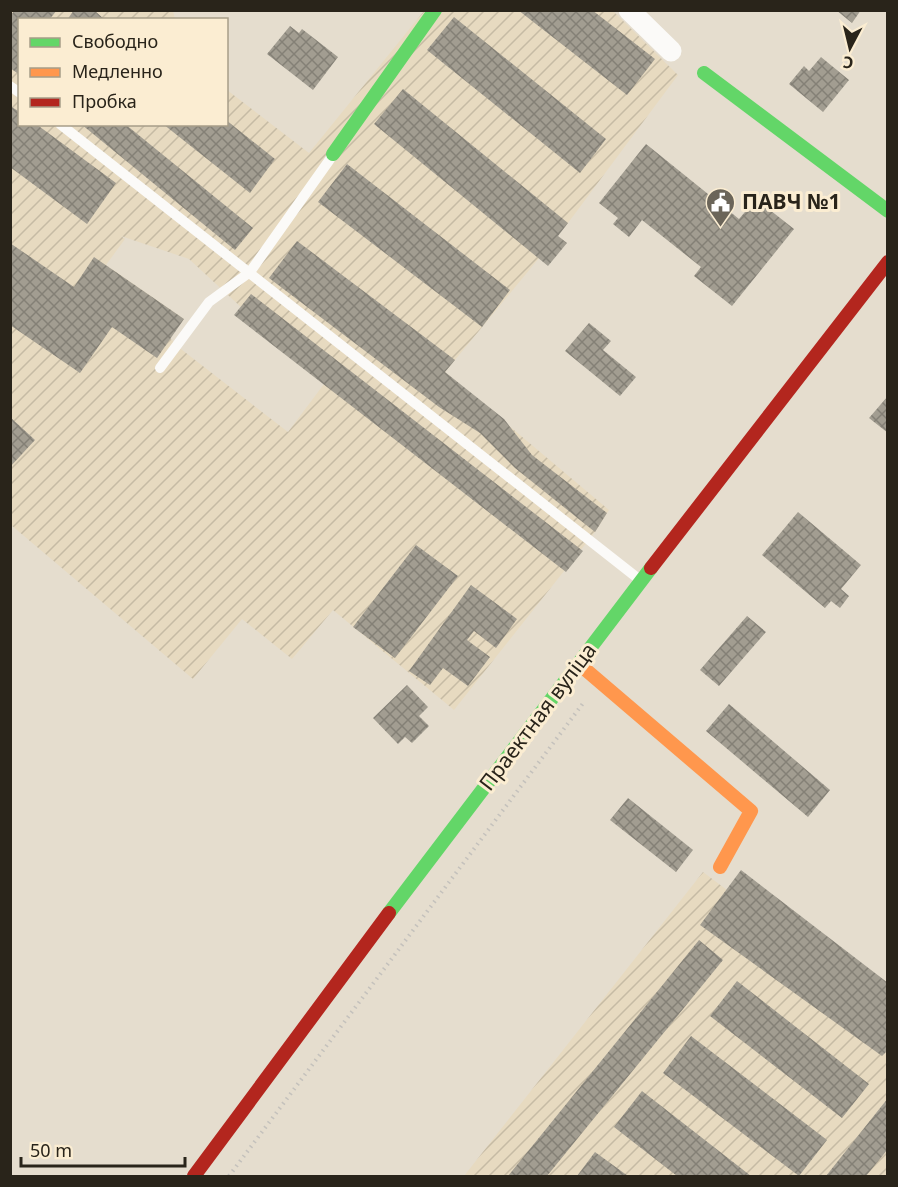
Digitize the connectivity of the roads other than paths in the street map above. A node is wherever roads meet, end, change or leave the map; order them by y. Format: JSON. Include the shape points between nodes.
{"nodes":[{"id":1,"x":435,"y":10,"type":"edge"},
{"id":2,"x":629,"y":10,"type":"edge"},
{"id":3,"x":670,"y":51,"type":"dead end"},
{"id":4,"x":705,"y":73,"type":"dead end"},
{"id":5,"x":63,"y":126,"type":"edge"},
{"id":6,"x":333,"y":154,"type":"joint"},
{"id":7,"x":888,"y":211,"type":"edge"},
{"id":8,"x":888,"y":262,"type":"edge"},
{"id":9,"x":250,"y":272,"type":"junction"},
{"id":10,"x":160,"y":368,"type":"dead end"},
{"id":11,"x":640,"y":580,"type":"junction"},
{"id":12,"x":579,"y":664,"type":"junction"},
{"id":13,"x":720,"y":867,"type":"dead end"},
{"id":14,"x":194,"y":1176,"type":"edge"}],
"edges":[{"from":1,"to":6,"type":"street"},
{"from":2,"to":3,"type":"street"},
{"from":4,"to":7,"type":"street"},
{"from":5,"to":9,"type":"lane"},
{"from":6,"to":9,"type":"lane"},
{"from":8,"to":11,"type":"street","name":"Праектная вуліца"},
{"from":9,"to":10,"type":"lane","via":[[209,302]]},
{"from":9,"to":11,"type":"lane"},
{"from":11,"to":12,"type":"street","name":"Праектная вуліца"},
{"from":12,"to":13,"type":"street","via":[[751,811]]},
{"from":12,"to":14,"type":"street","name":"Праектная вуліца"}]}
